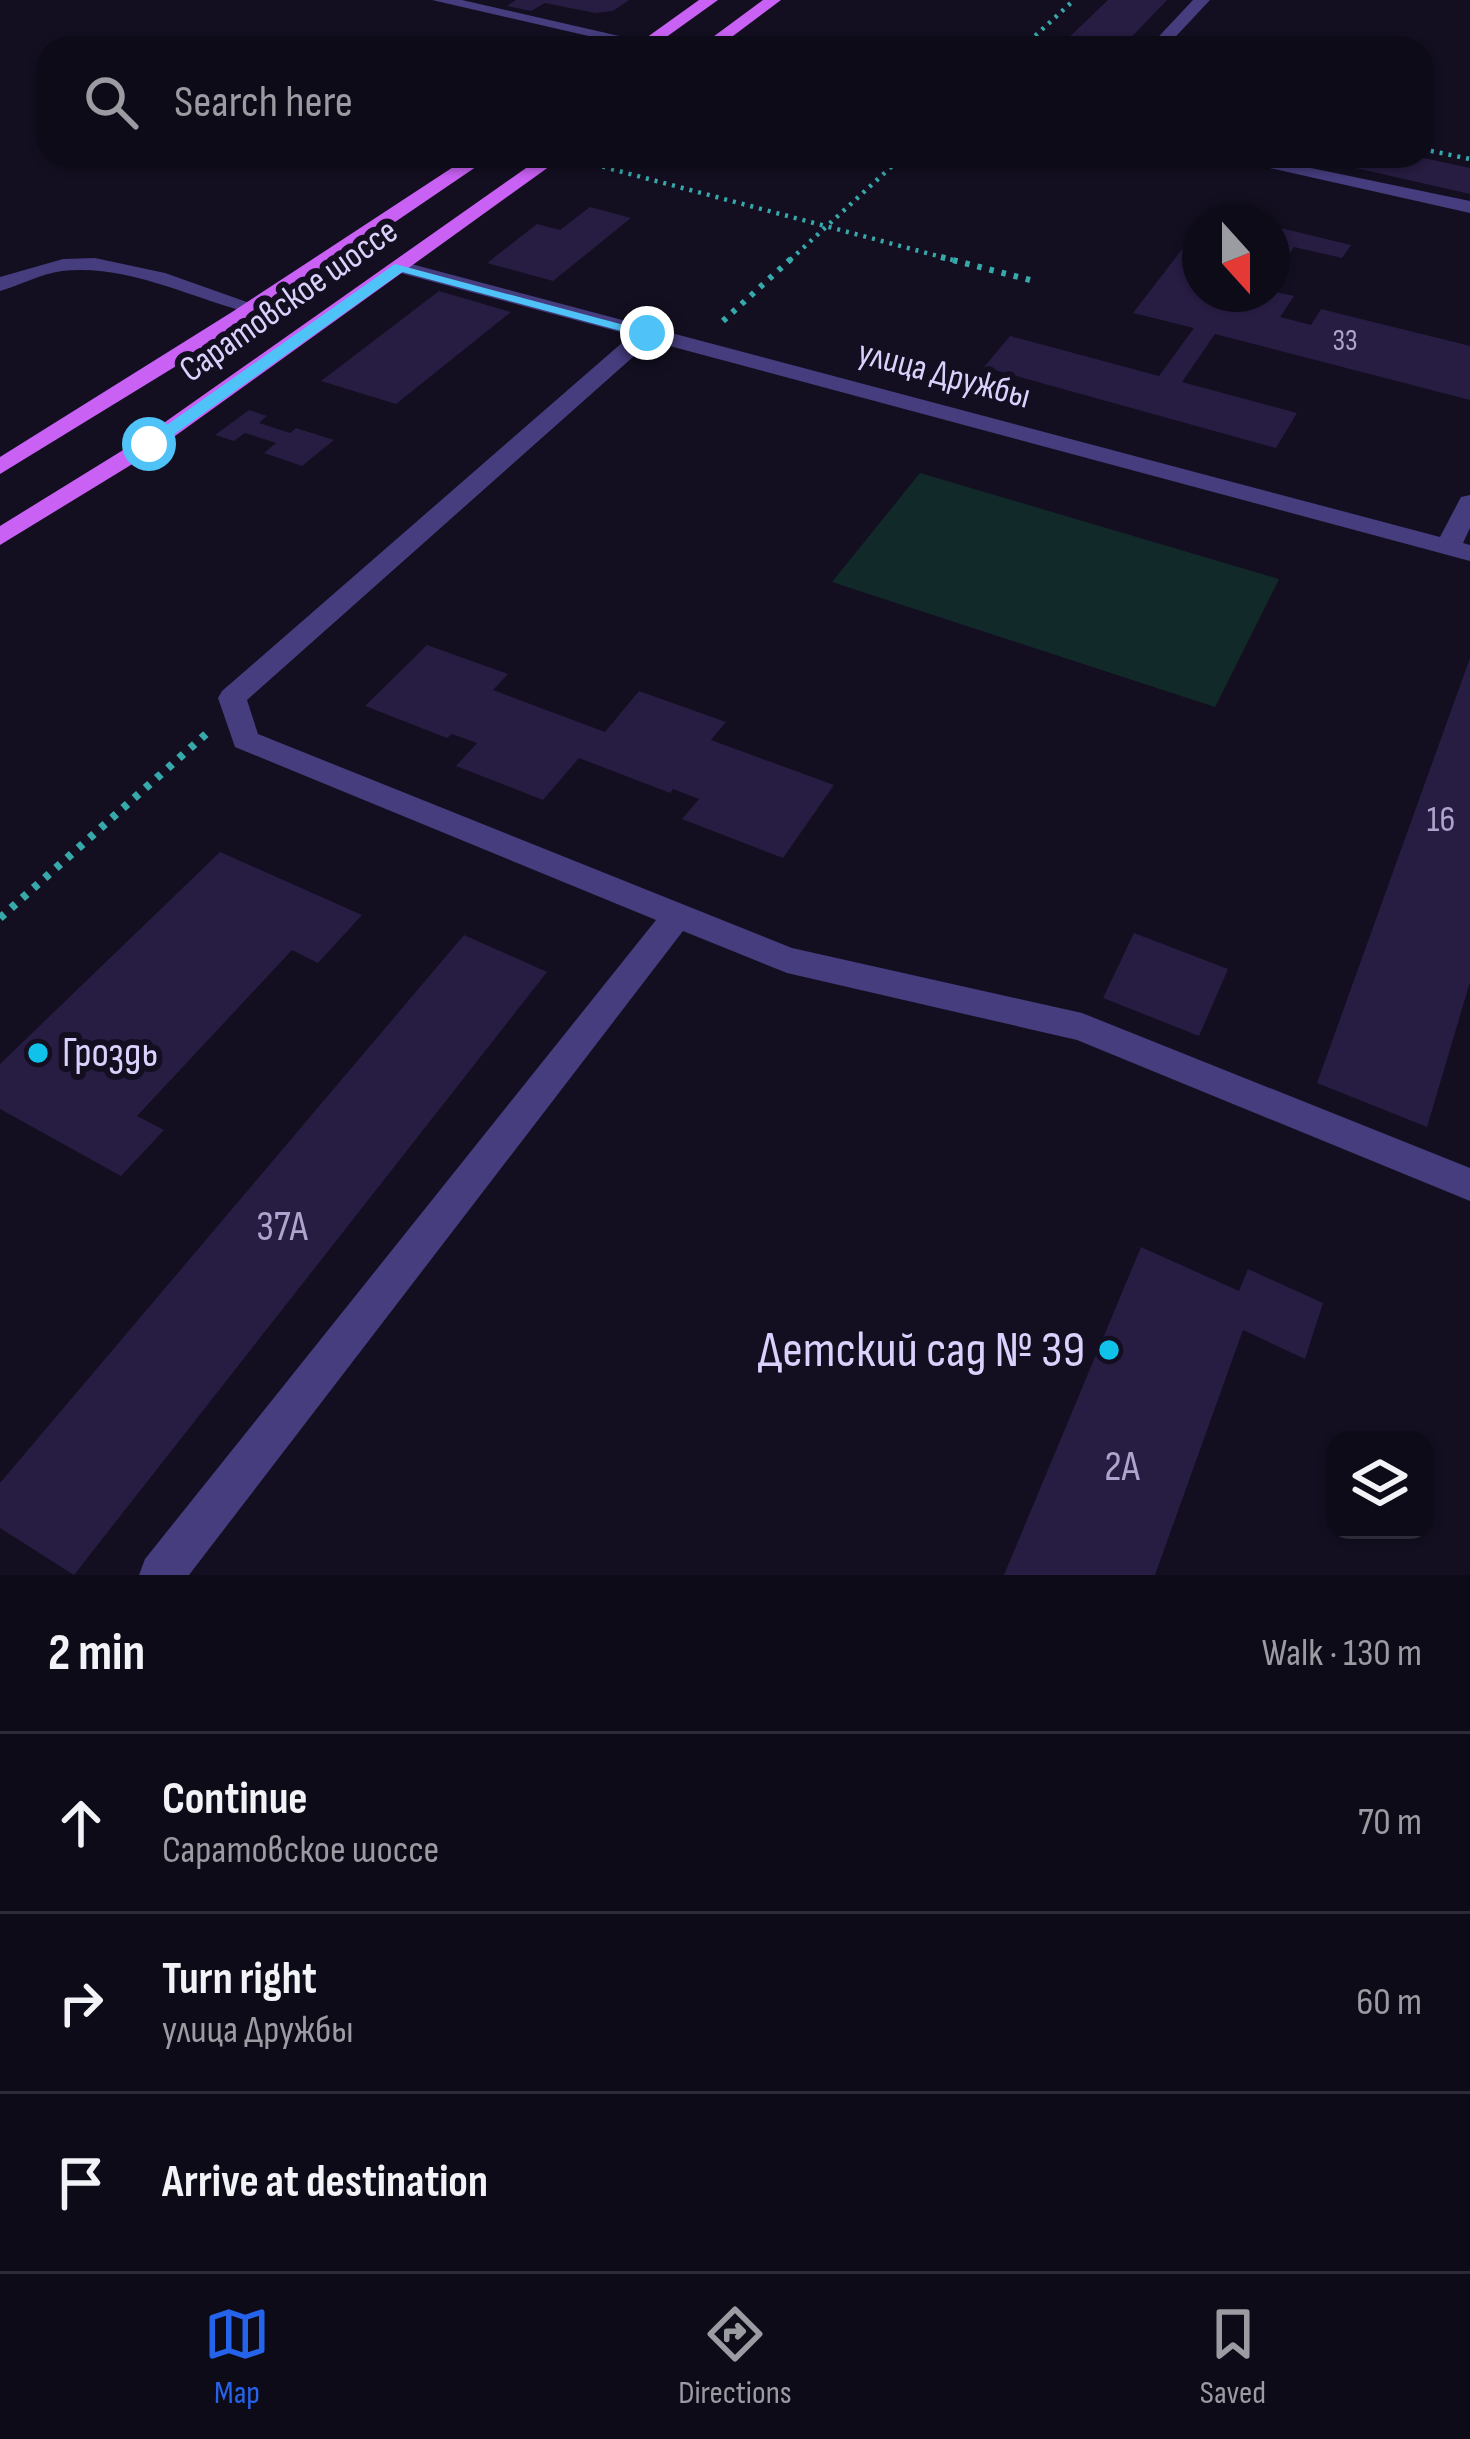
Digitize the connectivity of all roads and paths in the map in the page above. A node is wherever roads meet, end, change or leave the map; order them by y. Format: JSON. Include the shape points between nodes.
{"nodes":[{"id":1,"x":440,"y":0,"type":"edge"},
{"id":2,"x":710,"y":0,"type":"edge"},
{"id":3,"x":773,"y":0,"type":"edge"},
{"id":4,"x":1074,"y":0,"type":"edge"},
{"id":5,"x":1202,"y":0,"type":"edge"},
{"id":6,"x":477,"y":3,"type":"edge"},
{"id":7,"x":604,"y":36,"type":"edge"},
{"id":8,"x":658,"y":36,"type":"edge"},
{"id":9,"x":723,"y":36,"type":"edge"},
{"id":10,"x":1035,"y":36,"type":"edge"},
{"id":11,"x":1168,"y":36,"type":"edge"},
{"id":12,"x":1434,"y":152,"type":"edge"},
{"id":13,"x":1470,"y":159,"type":"edge"},
{"id":14,"x":465,"y":168,"type":"edge"},
{"id":15,"x":538,"y":168,"type":"edge"},
{"id":16,"x":604,"y":168,"type":"edge"},
{"id":17,"x":890,"y":168,"type":"edge"},
{"id":18,"x":1283,"y":168,"type":"edge"},
{"id":19,"x":1470,"y":207,"type":"edge"},
{"id":20,"x":827,"y":226,"type":"junction"},
{"id":21,"x":400,"y":267,"type":"junction"},
{"id":22,"x":1030,"y":280,"type":"dead end"},
{"id":23,"x":0,"y":285,"type":"edge"},
{"id":24,"x":253,"y":308,"type":"junction"},
{"id":25,"x":647,"y":333,"type":"junction"},
{"id":26,"x":695,"y":346,"type":"junction"},
{"id":27,"x":0,"y":467,"type":"edge"},
{"id":28,"x":1470,"y":502,"type":"edge"},
{"id":29,"x":0,"y":537,"type":"edge"},
{"id":30,"x":1459,"y":550,"type":"edge"},
{"id":31,"x":234,"y":709,"type":"junction"},
{"id":32,"x":678,"y":915,"type":"junction"},
{"id":33,"x":0,"y":917,"type":"edge"},
{"id":34,"x":1470,"y":1185,"type":"edge"},
{"id":35,"x":161,"y":1575,"type":"edge"}],
"edges":[{"from":1,"to":6,"type":"lane"},
{"from":2,"to":8,"type":"main road"},
{"from":3,"to":9,"type":"main road"},
{"from":4,"to":10,"type":"path"},
{"from":5,"to":11,"type":"lane"},
{"from":6,"to":7,"type":"lane"},
{"from":12,"to":13,"type":"path"},
{"from":14,"to":24,"type":"main road","name":"Саратовское шоссе"},
{"from":15,"to":21,"type":"main road","name":"Саратовское шоссе"},
{"from":16,"to":20,"type":"path"},
{"from":17,"to":20,"type":"path"},
{"from":18,"to":19,"type":"lane"},
{"from":20,"to":22,"type":"path"},
{"from":20,"to":26,"type":"path"},
{"from":21,"to":25,"type":"lane","name":"улица Дружбы"},
{"from":21,"to":29,"type":"main road","name":"Саратовское шоссе","via":[[149,444]]},
{"from":23,"to":24,"type":"lane","via":[[76,260]]},
{"from":24,"to":27,"type":"main road","name":"Саратовское шоссе"},
{"from":25,"to":26,"type":"lane","name":"улица Дружбы"},
{"from":25,"to":31,"type":"lane","via":[[232,698]]},
{"from":26,"to":30,"type":"lane","name":"улица Дружбы"},
{"from":28,"to":30,"type":"lane"},
{"from":31,"to":32,"type":"lane","via":[[245,740]]},
{"from":31,"to":33,"type":"path"},
{"from":32,"to":34,"type":"lane","via":[[787,959],[1082,1028]]},
{"from":32,"to":35,"type":"lane"}]}
